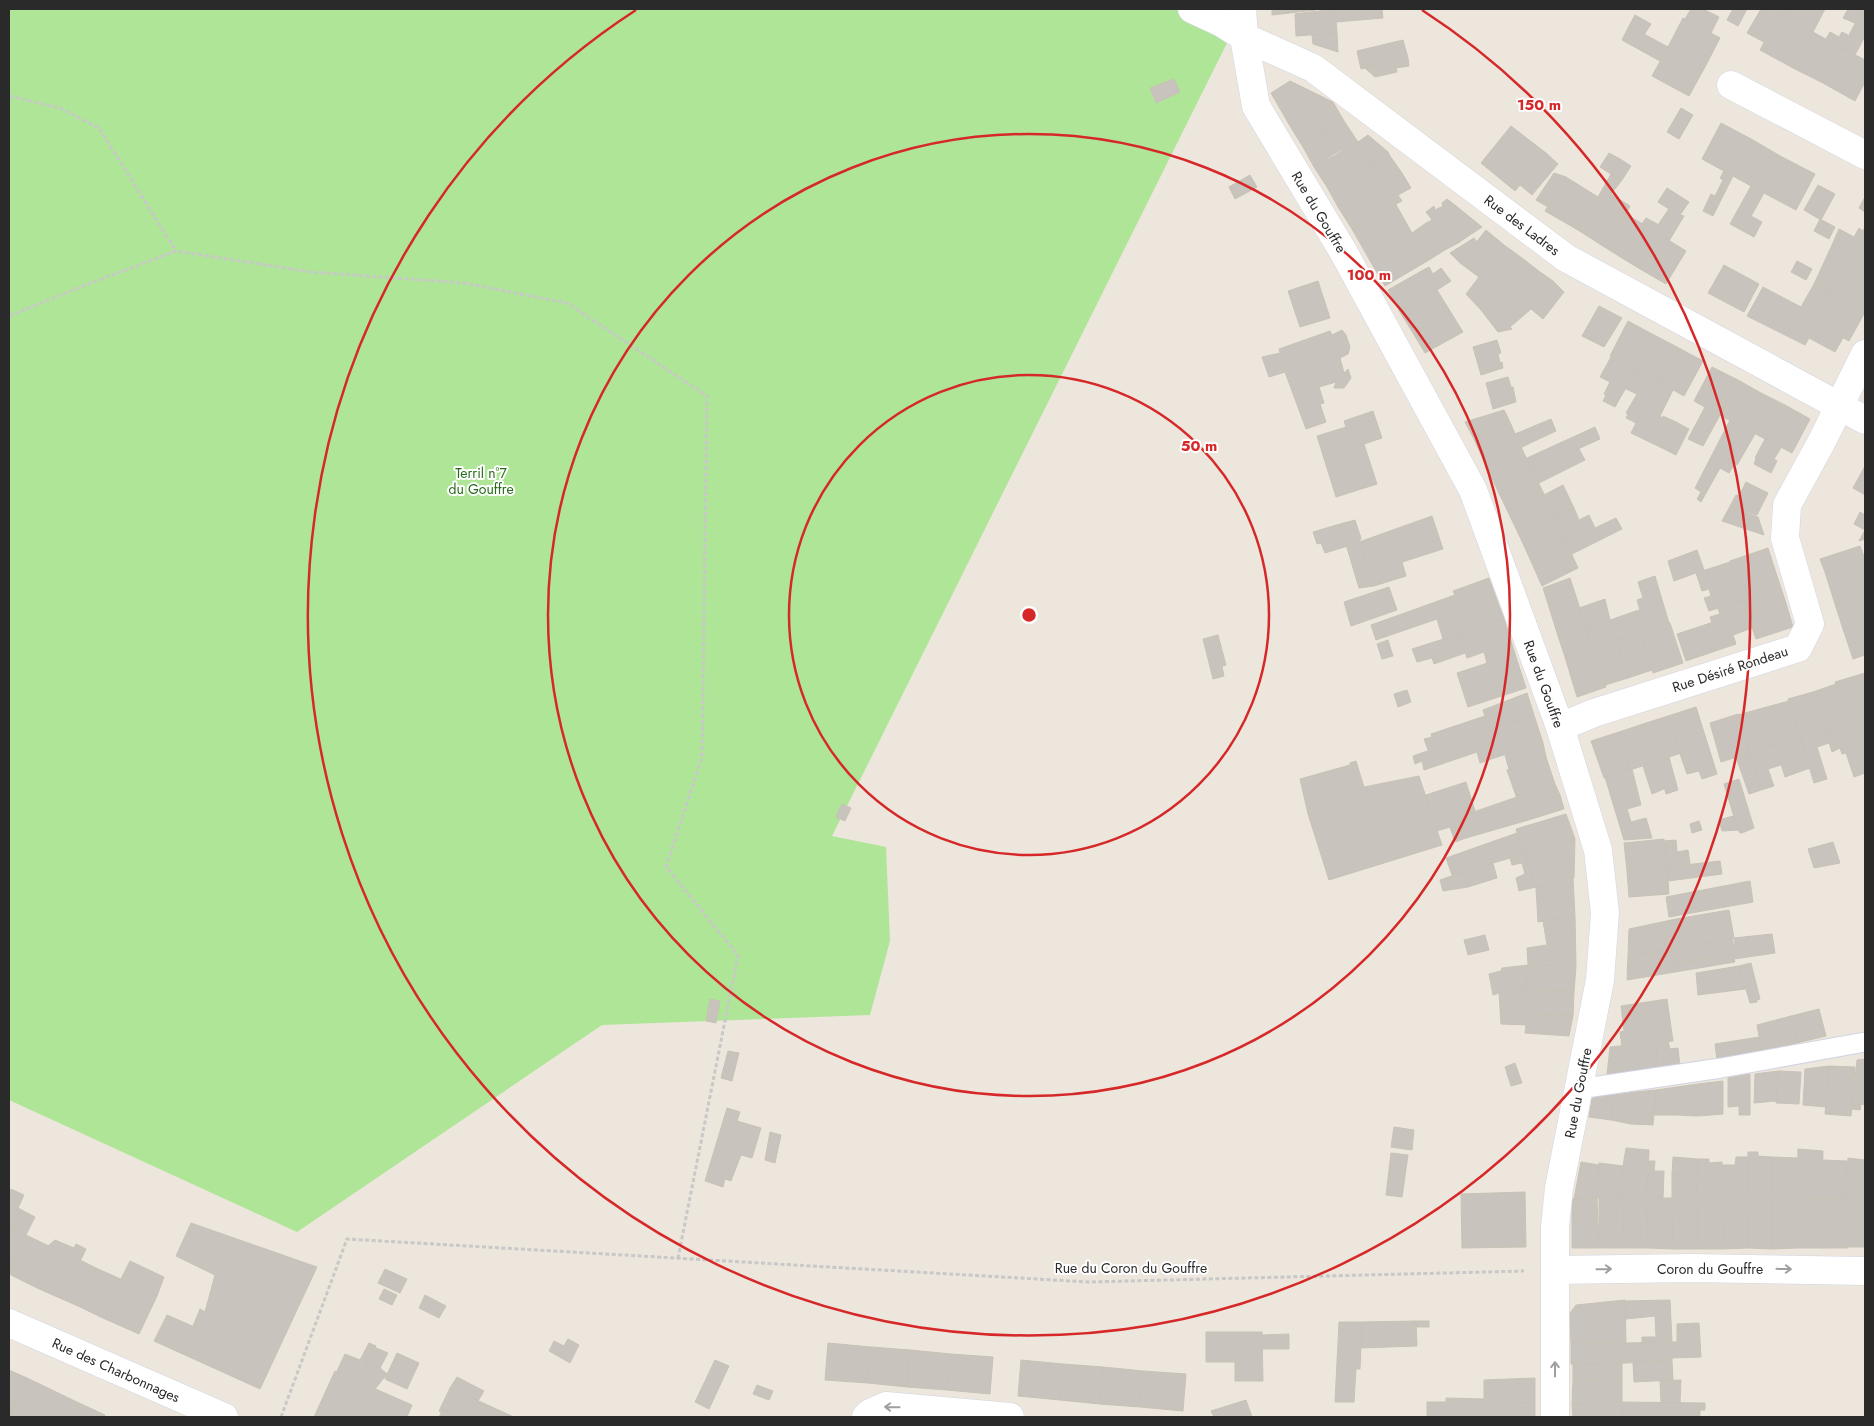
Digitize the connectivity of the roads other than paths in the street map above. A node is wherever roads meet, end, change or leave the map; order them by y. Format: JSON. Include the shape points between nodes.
{"nodes":[{"id":1,"x":1192,"y":9,"type":"edge"},
{"id":2,"x":1242,"y":9,"type":"edge"},
{"id":3,"x":1244,"y":38,"type":"junction"},
{"id":4,"x":1731,"y":85,"type":"dead end"},
{"id":5,"x":1865,"y":155,"type":"edge"},
{"id":6,"x":1865,"y":354,"type":"edge"},
{"id":7,"x":1840,"y":405,"type":"junction"},
{"id":8,"x":1865,"y":420,"type":"edge"},
{"id":9,"x":1560,"y":727,"type":"junction"},
{"id":10,"x":1865,"y":1042,"type":"edge"},
{"id":11,"x":1579,"y":1089,"type":"junction"},
{"id":12,"x":1555,"y":1270,"type":"junction"},
{"id":13,"x":1865,"y":1271,"type":"edge"},
{"id":14,"x":9,"y":1324,"type":"edge"},
{"id":15,"x":224,"y":1417,"type":"edge"},
{"id":16,"x":866,"y":1417,"type":"edge"},
{"id":17,"x":1010,"y":1417,"type":"edge"},
{"id":18,"x":1555,"y":1417,"type":"edge"}],
"edges":[{"from":1,"to":3,"type":"street","name":"Rue des Ladres"},
{"from":2,"to":3,"type":"street","name":"Rue du Gouffre"},
{"from":3,"to":7,"type":"street","name":"Rue des Ladres","via":[[1313,68],[1566,258]]},
{"from":3,"to":9,"type":"street","name":"Rue du Gouffre","via":[[1256,106],[1344,253],[1473,490]]},
{"from":4,"to":5,"type":"street"},
{"from":6,"to":7,"type":"street","name":"Rue Désiré Rondeau"},
{"from":7,"to":8,"type":"street","name":"Rue des Ladres"},
{"from":7,"to":9,"type":"street","name":"Rue Désiré Rondeau","via":[[1787,505],[1785,538],[1810,624],[1798,648],[1594,713]]},
{"from":9,"to":11,"type":"street","name":"Rue du Gouffre","via":[[1598,850],[1605,914],[1600,980]]},
{"from":10,"to":11,"type":"lane"},
{"from":11,"to":12,"type":"street","name":"Rue du Gouffre","via":[[1559,1188]]},
{"from":12,"to":13,"type":"street","name":"Coron du Gouffre","one_way":true},
{"from":18,"to":12,"type":"street","name":"Rue du Gouffre","one_way":true},
{"from":14,"to":15,"type":"street","name":"Rue des Charbonnages"},
{"from":17,"to":16,"type":"street","one_way":true,"via":[[886,1406]]}]}
